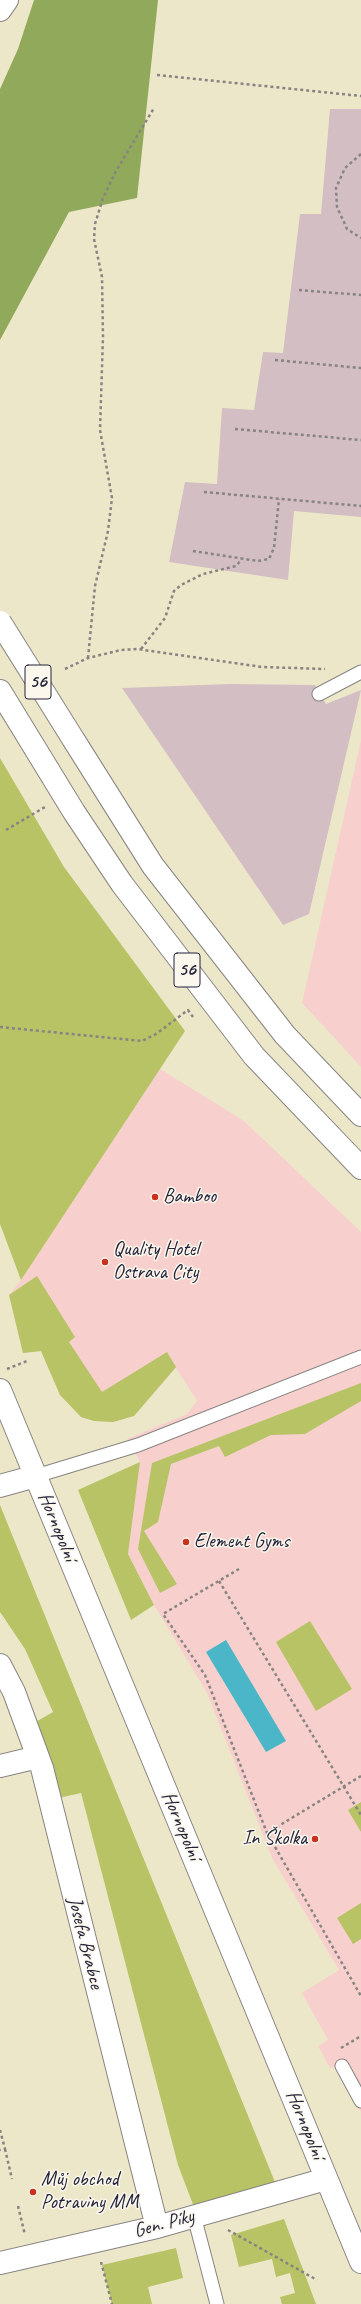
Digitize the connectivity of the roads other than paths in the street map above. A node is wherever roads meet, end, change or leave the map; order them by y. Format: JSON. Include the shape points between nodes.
{"nodes":[{"id":1,"x":7,"y":0,"type":"edge"},
{"id":2,"x":0,"y":10,"type":"edge"},
{"id":3,"x":0,"y":622,"type":"edge"},
{"id":4,"x":358,"y":674,"type":"edge"},
{"id":5,"x":0,"y":691,"type":"edge"},
{"id":6,"x":319,"y":694,"type":"dead end"},
{"id":7,"x":361,"y":1115,"type":"edge"},
{"id":8,"x":361,"y":1168,"type":"edge"},
{"id":9,"x":361,"y":1357,"type":"edge"},
{"id":10,"x":0,"y":1390,"type":"edge"},
{"id":11,"x":36,"y":1476,"type":"junction"},
{"id":12,"x":0,"y":1486,"type":"edge"},
{"id":13,"x":0,"y":1665,"type":"edge"},
{"id":14,"x":38,"y":1757,"type":"junction"},
{"id":15,"x":0,"y":1766,"type":"edge"},
{"id":16,"x":342,"y":2066,"type":"dead end"},
{"id":17,"x":361,"y":2101,"type":"edge"},
{"id":18,"x":326,"y":2179,"type":"junction"},
{"id":19,"x":194,"y":2216,"type":"junction"},
{"id":20,"x":157,"y":2227,"type":"junction"},
{"id":21,"x":361,"y":2262,"type":"edge"},
{"id":22,"x":0,"y":2263,"type":"edge"},
{"id":23,"x":217,"y":2304,"type":"edge"}],
"edges":[{"from":1,"to":2,"type":"main road"},
{"from":3,"to":7,"type":"main road","number":"56","bridge":true,"via":[[158,872],[285,1035]]},
{"from":4,"to":6,"type":"lane"},
{"from":5,"to":8,"type":"main road","number":"56","via":[[74,812],[122,884],[254,1056]]},
{"from":9,"to":11,"type":"lane","via":[[138,1445]]},
{"from":10,"to":11,"type":"main road","name":"Hornopolní"},
{"from":11,"to":12,"type":"main road"},
{"from":11,"to":18,"type":"main road","name":"Hornopolní"},
{"from":13,"to":14,"type":"main road","name":"Josefa Brabce","via":[[14,1692]]},
{"from":14,"to":15,"type":"main road"},
{"from":14,"to":20,"type":"main road","name":"Josefa Brabce"},
{"from":16,"to":17,"type":"lane"},
{"from":18,"to":19,"type":"main road","name":"Gen. Píky"},
{"from":18,"to":21,"type":"main road","name":"Hornopolní"},
{"from":19,"to":20,"type":"main road","name":"Gen. Píky"},
{"from":19,"to":23,"type":"lane"},
{"from":20,"to":22,"type":"main road","name":"Gen. Píky"}]}
